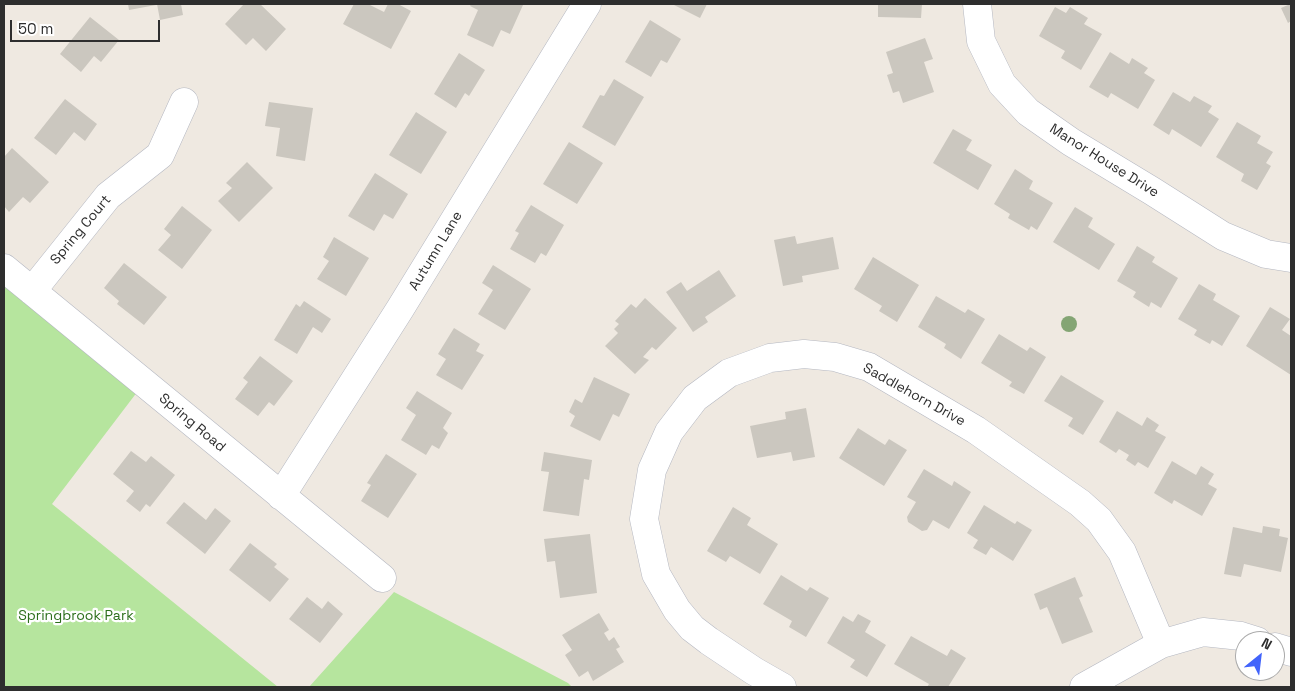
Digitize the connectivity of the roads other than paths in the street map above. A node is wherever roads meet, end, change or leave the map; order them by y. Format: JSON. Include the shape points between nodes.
{"nodes":[{"id":1,"x":587,"y":4,"type":"edge"},
{"id":2,"x":977,"y":4,"type":"edge"},
{"id":3,"x":184,"y":102,"type":"dead end"},
{"id":4,"x":1291,"y":258,"type":"edge"},
{"id":5,"x":4,"y":268,"type":"edge"},
{"id":6,"x":32,"y":290,"type":"junction"},
{"id":7,"x":281,"y":496,"type":"junction"},
{"id":8,"x":382,"y":578,"type":"dead end"},
{"id":9,"x":1235,"y":635,"type":"edge"},
{"id":10,"x":1161,"y":644,"type":"junction"},
{"id":11,"x":782,"y":687,"type":"edge"},
{"id":12,"x":1084,"y":687,"type":"edge"}],
"edges":[{"from":1,"to":7,"type":"street","name":"Autumn Lane"},
{"from":2,"to":4,"type":"street","name":"Manor House Drive","via":[[981,41],[1002,84],[1028,112],[1223,236],[1266,254]]},
{"from":3,"to":6,"type":"street","name":"Spring Court","via":[[160,155],[108,196]]},
{"from":5,"to":6,"type":"street","name":"Spring Road"},
{"from":6,"to":7,"type":"street","name":"Spring Road"},
{"from":7,"to":8,"type":"street","name":"Spring Road"},
{"from":9,"to":10,"type":"street","via":[[1202,632]]},
{"from":10,"to":11,"type":"street","name":"Saddlehorn Drive","via":[[1122,552],[1099,520],[1080,503],[976,430],[869,367],[835,357],[804,354],[770,358],[728,373],[695,398],[669,432],[652,470],[644,519],[656,574],[677,610],[709,641]]},
{"from":10,"to":12,"type":"street"}]}
